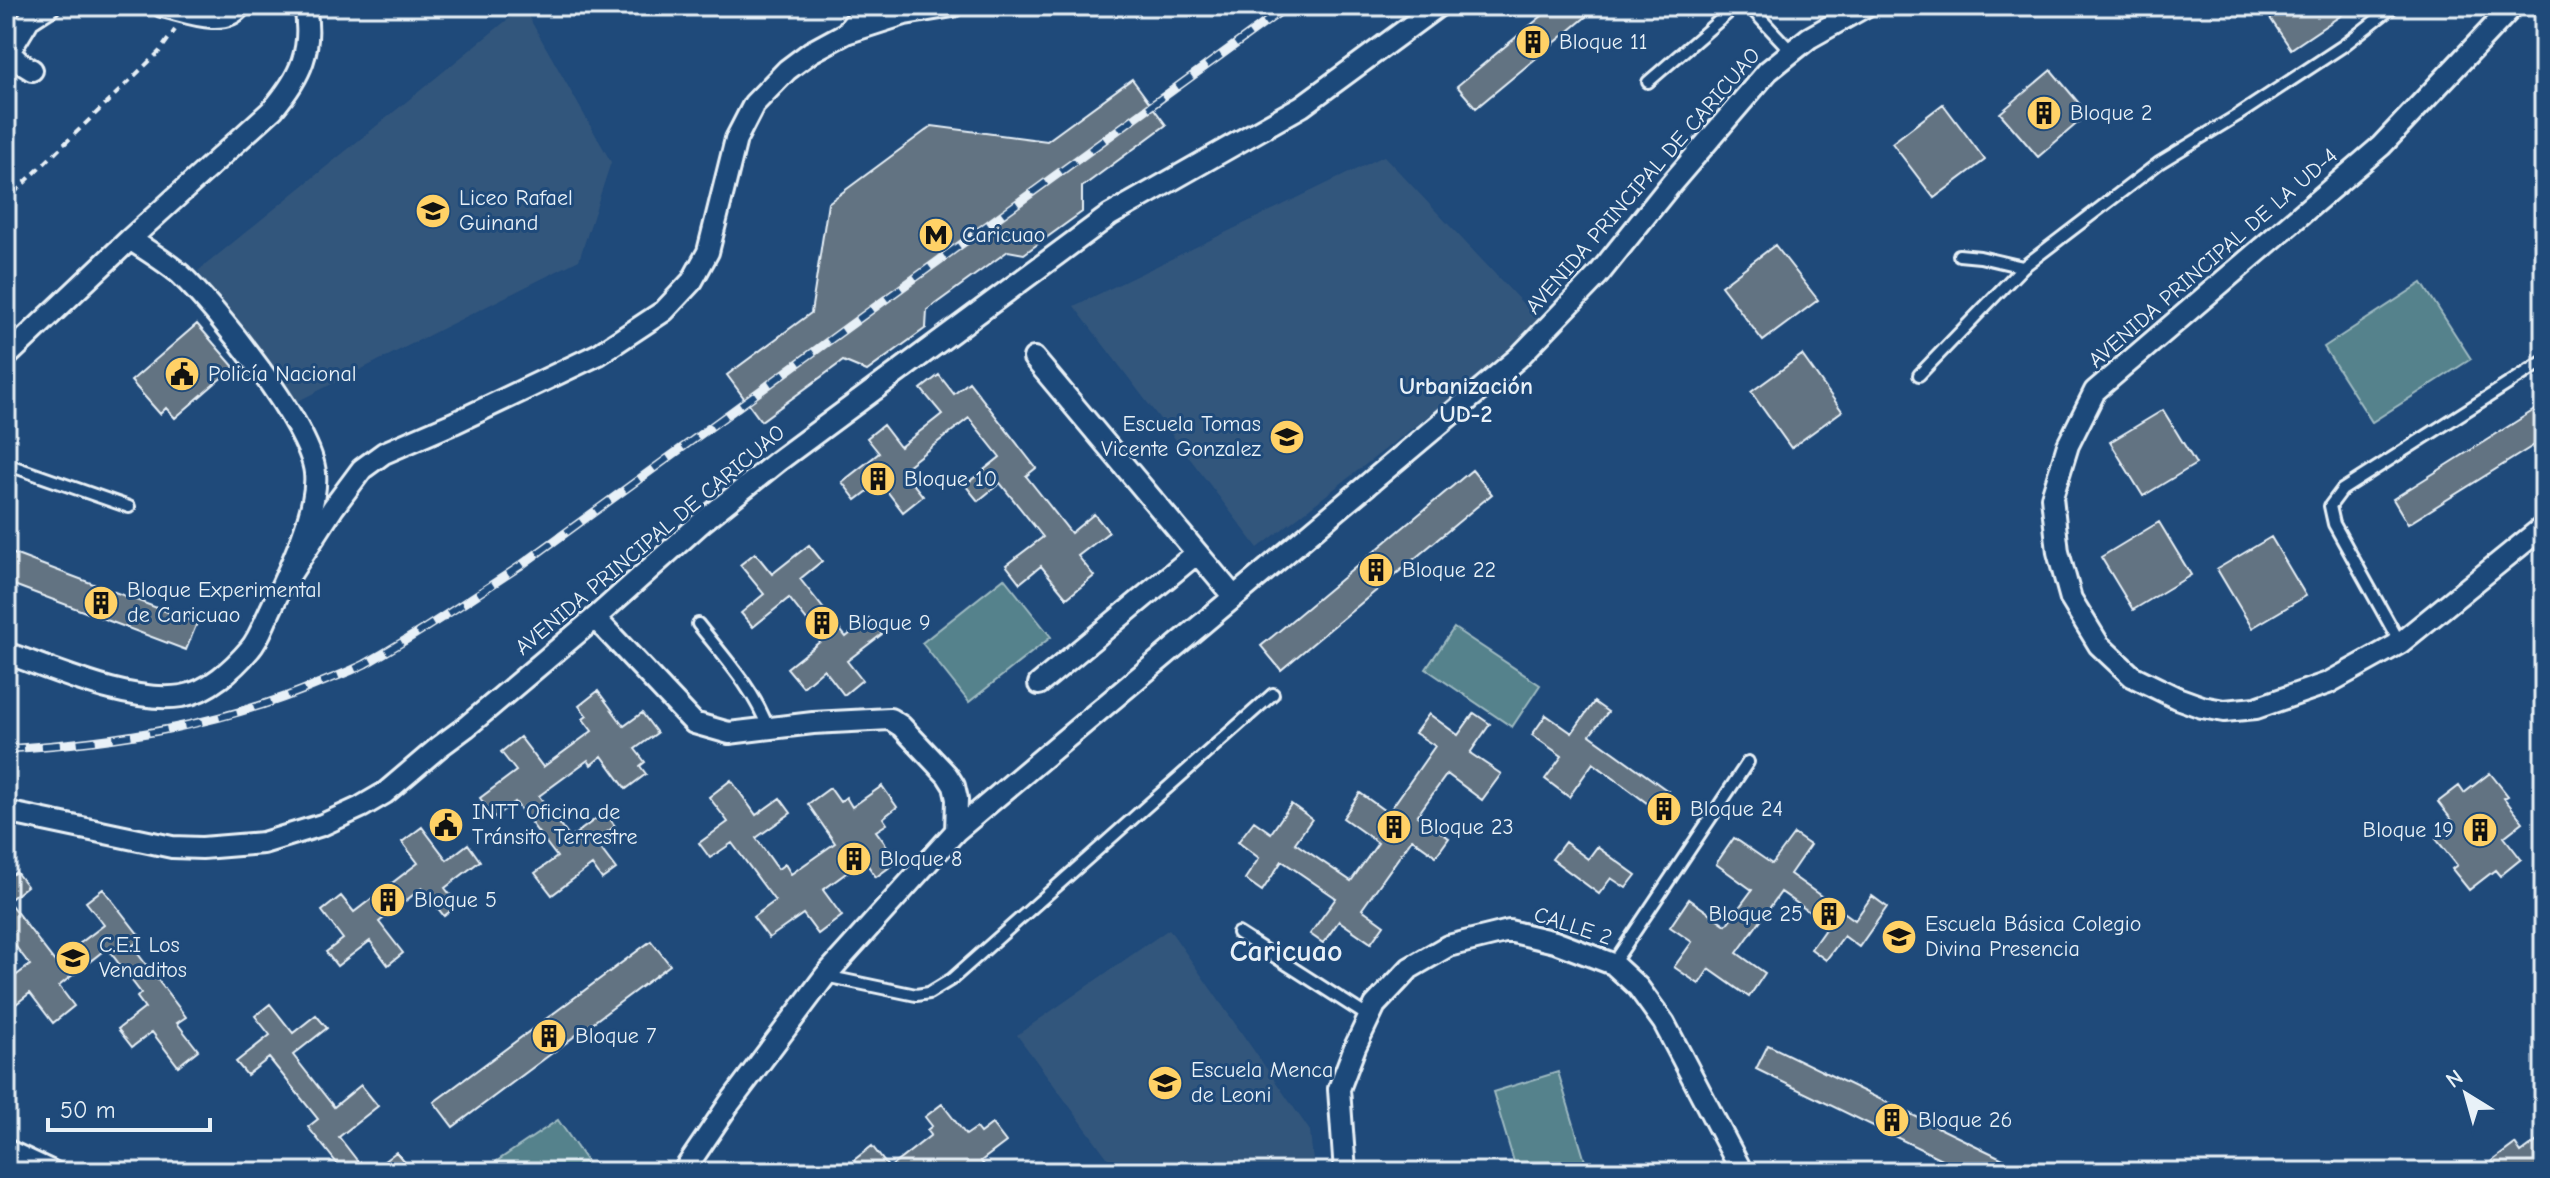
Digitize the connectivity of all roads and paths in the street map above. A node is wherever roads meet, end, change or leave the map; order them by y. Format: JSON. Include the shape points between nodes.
{"nodes":[{"id":1,"x":49,"y":6,"type":"edge"},
{"id":2,"x":162,"y":6,"type":"edge"},
{"id":3,"x":240,"y":6,"type":"edge"},
{"id":4,"x":305,"y":6,"type":"edge"},
{"id":5,"x":867,"y":6,"type":"edge"},
{"id":6,"x":953,"y":6,"type":"edge"},
{"id":7,"x":1438,"y":6,"type":"edge"},
{"id":8,"x":1736,"y":6,"type":"edge"},
{"id":9,"x":1749,"y":6,"type":"edge"},
{"id":10,"x":1866,"y":6,"type":"edge"},
{"id":11,"x":2394,"y":6,"type":"edge"},
{"id":12,"x":2513,"y":6,"type":"edge"},
{"id":13,"x":189,"y":12,"type":"junction"},
{"id":14,"x":846,"y":33,"type":"junction"},
{"id":15,"x":1791,"y":51,"type":"junction"},
{"id":16,"x":32,"y":70,"type":"dead end"},
{"id":17,"x":1648,"y":82,"type":"dead end"},
{"id":18,"x":14,"y":193,"type":"dead end"},
{"id":19,"x":130,"y":239,"type":"junction"},
{"id":20,"x":1959,"y":255,"type":"dead end"},
{"id":21,"x":2023,"y":267,"type":"junction"},
{"id":22,"x":9,"y":349,"type":"edge"},
{"id":23,"x":1034,"y":358,"type":"dead end"},
{"id":24,"x":2544,"y":361,"type":"edge"},
{"id":25,"x":1919,"y":375,"type":"dead end"},
{"id":26,"x":6,"y":464,"type":"edge"},
{"id":27,"x":129,"y":507,"type":"dead end"},
{"id":28,"x":2544,"y":526,"type":"edge"},
{"id":29,"x":1197,"y":553,"type":"junction"},
{"id":30,"x":282,"y":587,"type":"junction"},
{"id":31,"x":1234,"y":597,"type":"junction"},
{"id":32,"x":595,"y":618,"type":"junction"},
{"id":33,"x":698,"y":624,"type":"dead end"},
{"id":34,"x":2400,"y":643,"type":"junction"},
{"id":35,"x":6,"y":653,"type":"edge"},
{"id":36,"x":1039,"y":684,"type":"dead end"},
{"id":37,"x":1273,"y":694,"type":"dead end"},
{"id":38,"x":768,"y":728,"type":"junction"},
{"id":39,"x":1748,"y":762,"type":"dead end"},
{"id":40,"x":6,"y":812,"type":"edge"},
{"id":41,"x":956,"y":831,"type":"junction"},
{"id":42,"x":1238,"y":933,"type":"dead end"},
{"id":43,"x":1613,"y":964,"type":"junction"},
{"id":44,"x":825,"y":976,"type":"junction"},
{"id":45,"x":1369,"y":1017,"type":"junction"},
{"id":46,"x":6,"y":1150,"type":"edge"},
{"id":47,"x":53,"y":1172,"type":"edge"},
{"id":48,"x":683,"y":1172,"type":"edge"},
{"id":49,"x":1345,"y":1172,"type":"edge"},
{"id":50,"x":1742,"y":1172,"type":"edge"}],
"edges":[{"from":1,"to":16,"type":"street","via":[[29,19],[9,52]]},
{"from":2,"to":13,"type":"street"},
{"from":3,"to":13,"type":"street","via":[[222,19]]},
{"from":4,"to":19,"type":"street","via":[[305,61],[292,87]]},
{"from":5,"to":14,"type":"street"},
{"from":6,"to":14,"type":"street"},
{"from":7,"to":32,"type":"street","name":"AVENIDA PRINCIPAL DE CARICUAO","via":[[1302,106],[1110,215],[778,461]]},
{"from":8,"to":17,"type":"lane"},
{"from":9,"to":15,"type":"lane"},
{"from":10,"to":15,"type":"street","name":"AVENIDA PRINCIPAL DE CARICUAO"},
{"from":11,"to":21,"type":"lane","via":[[2343,46],[2159,163]]},
{"from":12,"to":34,"type":"street","name":"AVENIDA PRINCIPAL DE LA UD-4","via":[[2381,146],[2095,391],[2068,445],[2052,497],[2058,552],[2071,599],[2099,645],[2132,676],[2177,698],[2224,711],[2256,708],[2328,683]]},
{"from":13,"to":18,"type":"path","via":[[159,52]]},
{"from":14,"to":30,"type":"street","via":[[787,70],[754,104],[736,139],[708,252],[692,281],[664,311],[599,354],[384,453],[362,469]]},
{"from":15,"to":31,"type":"street","name":"AVENIDA PRINCIPAL DE CARICUAO","via":[[1768,71],[1598,275],[1518,358]]},
{"from":19,"to":22,"type":"street"},
{"from":19,"to":30,"type":"street","via":[[176,271],[212,306],[306,442],[315,473],[313,504]]},
{"from":20,"to":21,"type":"lane"},
{"from":21,"to":25,"type":"lane"},
{"from":23,"to":29,"type":"street"},
{"from":24,"to":34,"type":"lane","via":[[2342,490],[2330,506],[2334,524]]},
{"from":26,"to":27,"type":"lane"},
{"from":28,"to":34,"type":"street","name":"AVENIDA PRINCIPAL DE LA UD-4"},
{"from":29,"to":31,"type":"street"},
{"from":29,"to":36,"type":"street"},
{"from":30,"to":35,"type":"street","via":[[252,647],[214,683],[184,696],[124,693]]},
{"from":31,"to":41,"type":"street","name":"AVENIDA PRINCIPAL DE CARICUAO"},
{"from":32,"to":38,"type":"street","via":[[694,723],[729,733]]},
{"from":32,"to":40,"type":"street","name":"AVENIDA PRINCIPAL DE CARICUAO","via":[[385,793],[306,831],[263,843],[172,847]]},
{"from":33,"to":38,"type":"lane","via":[[742,681]]},
{"from":37,"to":44,"type":"lane","via":[[952,979],[916,995]]},
{"from":38,"to":41,"type":"street","via":[[890,719],[954,786]]},
{"from":39,"to":43,"type":"lane"},
{"from":41,"to":44,"type":"street","name":"AVENIDA PRINCIPAL DE CARICUAO"},
{"from":42,"to":45,"type":"lane"},
{"from":43,"to":45,"type":"street","name":"CALLE 2","via":[[1509,931],[1448,946],[1410,968]]},
{"from":43,"to":50,"type":"street","name":"CALLE 2","via":[[1664,1023]]},
{"from":44,"to":48,"type":"street","name":"AVENIDA PRINCIPAL DE CARICUAO"},
{"from":45,"to":49,"type":"street","name":"CALLE 2","via":[[1339,1089]]},
{"from":46,"to":47,"type":"street"}]}
